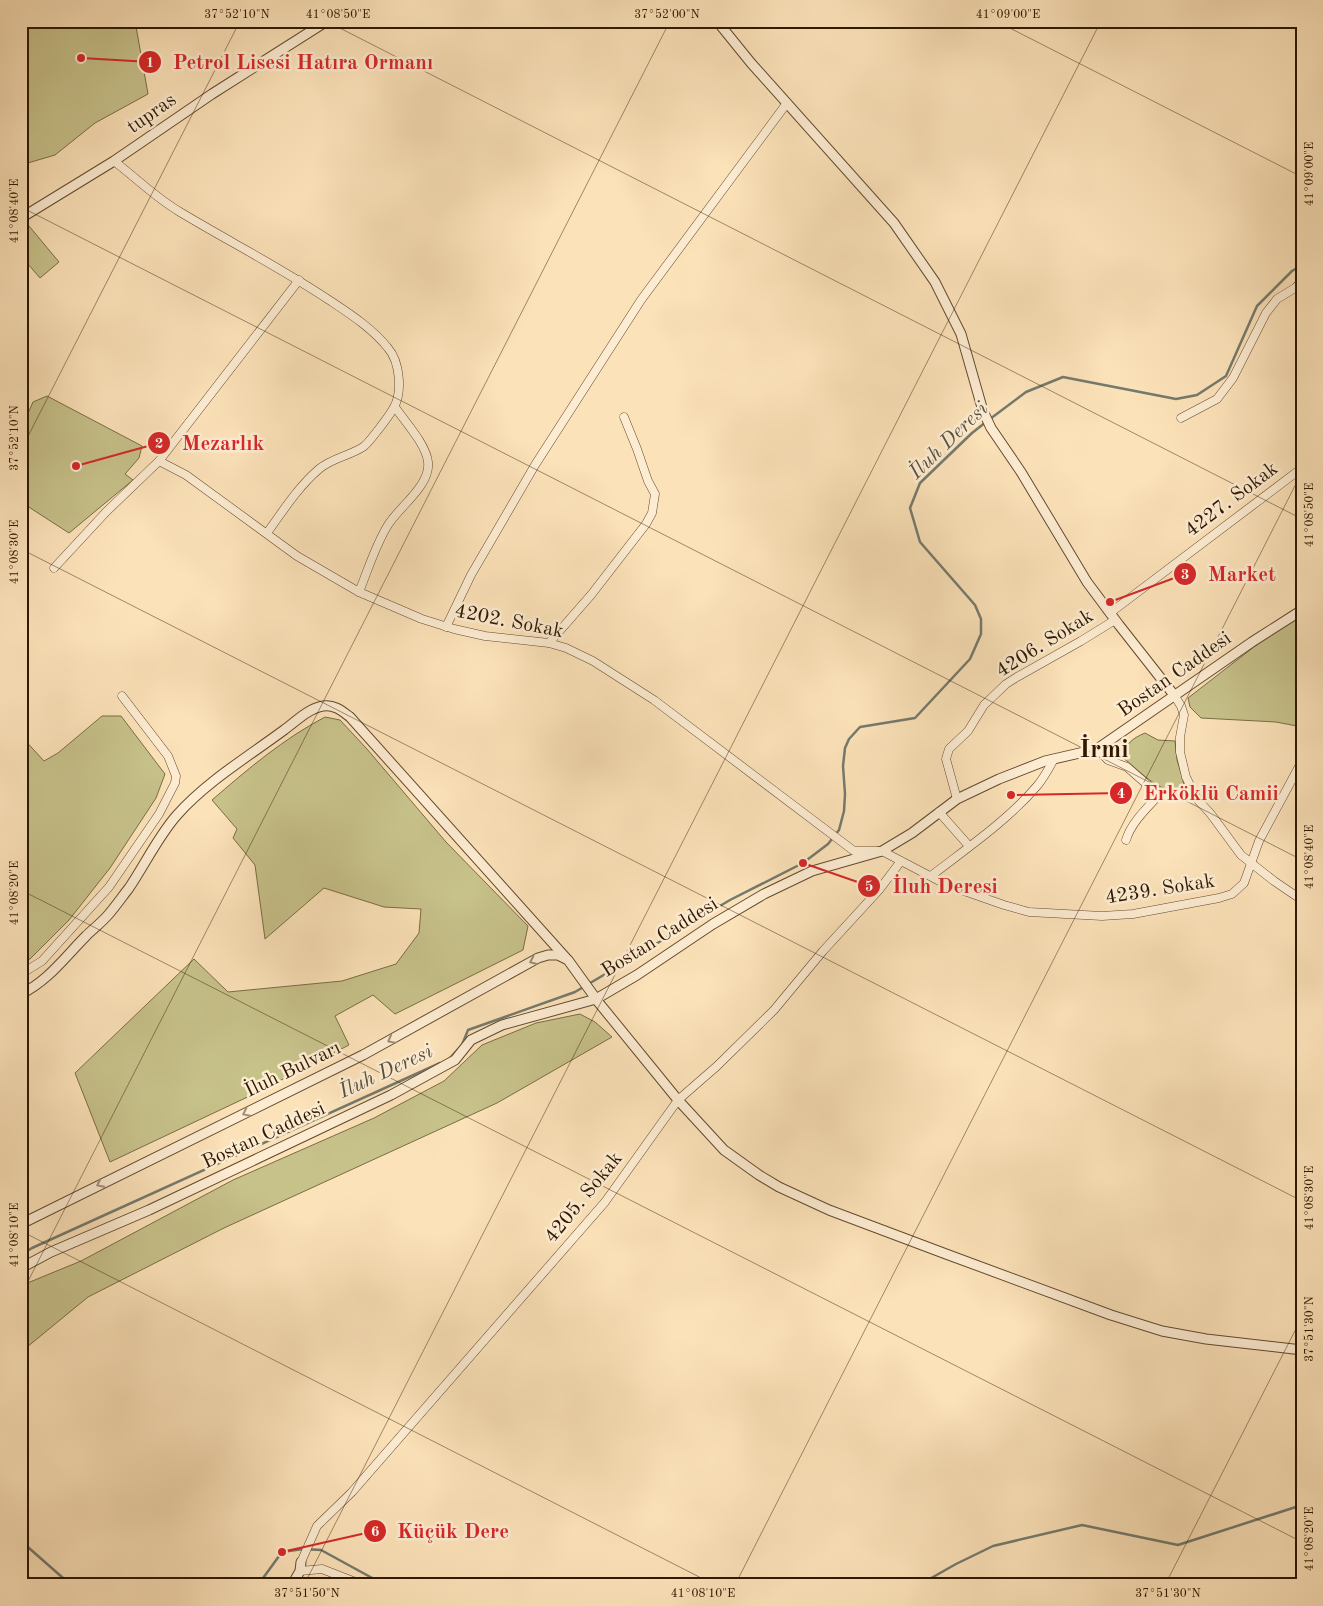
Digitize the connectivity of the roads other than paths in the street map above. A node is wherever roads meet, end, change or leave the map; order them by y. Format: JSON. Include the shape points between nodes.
{"nodes":[{"id":1,"x":327,"y":21,"type":"edge"},
{"id":2,"x":717,"y":21,"type":"edge"},
{"id":3,"x":787,"y":104,"type":"junction"},
{"id":4,"x":114,"y":161,"type":"junction"},
{"id":5,"x":21,"y":218,"type":"edge"},
{"id":6,"x":299,"y":280,"type":"junction"},
{"id":7,"x":1301,"y":283,"type":"edge"},
{"id":8,"x":395,"y":406,"type":"junction"},
{"id":9,"x":624,"y":416,"type":"dead end"},
{"id":10,"x":1181,"y":418,"type":"dead end"},
{"id":11,"x":159,"y":461,"type":"junction"},
{"id":12,"x":1302,"y":468,"type":"edge"},
{"id":13,"x":267,"y":533,"type":"junction"},
{"id":14,"x":54,"y":568,"type":"dead end"},
{"id":15,"x":359,"y":592,"type":"junction"},
{"id":16,"x":1302,"y":610,"type":"edge"},
{"id":17,"x":1112,"y":616,"type":"junction"},
{"id":18,"x":446,"y":627,"type":"junction"},
{"id":19,"x":549,"y":643,"type":"junction"},
{"id":20,"x":1174,"y":695,"type":"junction"},
{"id":21,"x":122,"y":696,"type":"dead end"},
{"id":22,"x":1097,"y":749,"type":"junction"},
{"id":23,"x":1054,"y":759,"type":"junction"},
{"id":24,"x":1302,"y":761,"type":"edge"},
{"id":25,"x":1192,"y":791,"type":"junction"},
{"id":26,"x":1159,"y":795,"type":"junction"},
{"id":27,"x":957,"y":798,"type":"junction"},
{"id":28,"x":940,"y":812,"type":"junction"},
{"id":29,"x":839,"y":839,"type":"joint"},
{"id":30,"x":1126,"y":840,"type":"dead end"},
{"id":31,"x":969,"y":846,"type":"junction"},
{"id":32,"x":882,"y":852,"type":"junction"},
{"id":33,"x":901,"y":861,"type":"junction"},
{"id":34,"x":1251,"y":863,"type":"junction"},
{"id":35,"x":931,"y":876,"type":"junction"},
{"id":36,"x":1302,"y":900,"type":"edge"},
{"id":37,"x":568,"y":960,"type":"junction"},
{"id":38,"x":21,"y":974,"type":"edge"},
{"id":39,"x":21,"y":994,"type":"edge"},
{"id":40,"x":594,"y":997,"type":"junction"},
{"id":41,"x":678,"y":1100,"type":"junction"},
{"id":42,"x":21,"y":1224,"type":"edge"},
{"id":43,"x":21,"y":1268,"type":"edge"},
{"id":44,"x":1302,"y":1350,"type":"edge"},
{"id":45,"x":300,"y":1566,"type":"junction"},
{"id":46,"x":292,"y":1585,"type":"edge"},
{"id":47,"x":363,"y":1585,"type":"edge"}],
"edges":[{"from":1,"to":4,"type":"street","name":"tupras"},
{"from":2,"to":3,"type":"street"},
{"from":3,"to":17,"type":"street","via":[[894,223],[935,282],[960,334],[982,411],[991,428],[1087,582]]},
{"from":3,"to":18,"type":"street","via":[[636,308],[535,465],[471,575]]},
{"from":4,"to":5,"type":"street","name":"tupras"},
{"from":4,"to":6,"type":"street","via":[[179,212]]},
{"from":6,"to":8,"type":"street","via":[[358,320],[389,348],[398,374]]},
{"from":6,"to":11,"type":"street"},
{"from":7,"to":10,"type":"street","via":[[1277,299],[1266,313],[1233,378],[1217,399]]},
{"from":8,"to":13,"type":"street","via":[[363,447],[321,467],[309,478]]},
{"from":8,"to":15,"type":"street","via":[[424,448],[427,474],[388,525]]},
{"from":9,"to":19,"type":"street","via":[[655,494],[652,512],[591,595]]},
{"from":11,"to":13,"type":"street","name":"4202. Sokak","via":[[186,475]]},
{"from":11,"to":14,"type":"street"},
{"from":12,"to":17,"type":"street","name":"4227. Sokak"},
{"from":13,"to":15,"type":"street","name":"4202. Sokak","via":[[297,556]]},
{"from":15,"to":18,"type":"street","name":"4202. Sokak"},
{"from":16,"to":20,"type":"street","name":"Bostan Caddesi"},
{"from":17,"to":20,"type":"street"},
{"from":17,"to":27,"type":"street","name":"4206. Sokak","via":[[1081,641],[1006,684],[984,705],[968,730],[949,749],[946,760]]},
{"from":18,"to":19,"type":"street","name":"4202. Sokak","via":[[485,636]]},
{"from":19,"to":29,"type":"street","name":"4202. Sokak","via":[[593,661],[654,700]]},
{"from":20,"to":22,"type":"street","name":"Bostan Caddesi"},
{"from":20,"to":25,"type":"street","via":[[1184,715],[1180,752]]},
{"from":21,"to":38,"type":"street","via":[[168,756],[174,768],[175,783],[159,814],[109,887],[42,960]]},
{"from":22,"to":23,"type":"street","name":"Bostan Caddesi"},
{"from":22,"to":26,"type":"street","via":[[1108,760],[1127,768]]},
{"from":23,"to":27,"type":"street","name":"Bostan Caddesi"},
{"from":23,"to":31,"type":"street","via":[[1029,794]]},
{"from":24,"to":34,"type":"street","name":"4239. Sokak","via":[[1259,841]]},
{"from":25,"to":26,"type":"street","via":[[1173,796]]},
{"from":25,"to":34,"type":"street","via":[[1241,855]]},
{"from":26,"to":30,"type":"street","via":[[1135,822]]},
{"from":27,"to":28,"type":"street","name":"Bostan Caddesi"},
{"from":28,"to":31,"type":"street"},
{"from":28,"to":32,"type":"street","name":"Bostan Caddesi"},
{"from":29,"to":32,"type":"street","name":"4239. Sokak","via":[[854,851]]},
{"from":31,"to":35,"type":"street"},
{"from":32,"to":33,"type":"street","name":"4239. Sokak"},
{"from":32,"to":40,"type":"street","name":"Bostan Caddesi","via":[[812,871],[764,894],[637,975]]},
{"from":33,"to":35,"type":"street","name":"4239. Sokak"},
{"from":33,"to":41,"type":"street","name":"4205. Sokak","via":[[774,1010]]},
{"from":34,"to":35,"type":"street","name":"4239. Sokak","via":[[1244,883],[1232,894],[1133,914],[1102,916],[1029,912],[1004,906]]},
{"from":34,"to":36,"type":"street"},
{"from":37,"to":39,"type":"street","via":[[350,717],[334,707],[323,706],[256,750],[185,806],[108,916],[46,978]]},
{"from":37,"to":40,"type":"street"},
{"from":37,"to":42,"type":"street","name":"İluh Bulvarı","one_way":true,"via":[[558,955],[538,958],[364,1055]]},
{"from":40,"to":41,"type":"street"},
{"from":40,"to":43,"type":"street","name":"Bostan Caddesi","via":[[502,1025],[471,1040],[455,1060],[391,1095]]},
{"from":41,"to":44,"type":"street","via":[[724,1150],[741,1163],[779,1187],[829,1210],[1162,1331]]},
{"from":41,"to":45,"type":"street","name":"4205. Sokak","via":[[622,1180],[575,1237],[352,1492],[317,1526]]},
{"from":45,"to":46,"type":"street"},
{"from":45,"to":47,"type":"street","via":[[322,1569]]}]}
